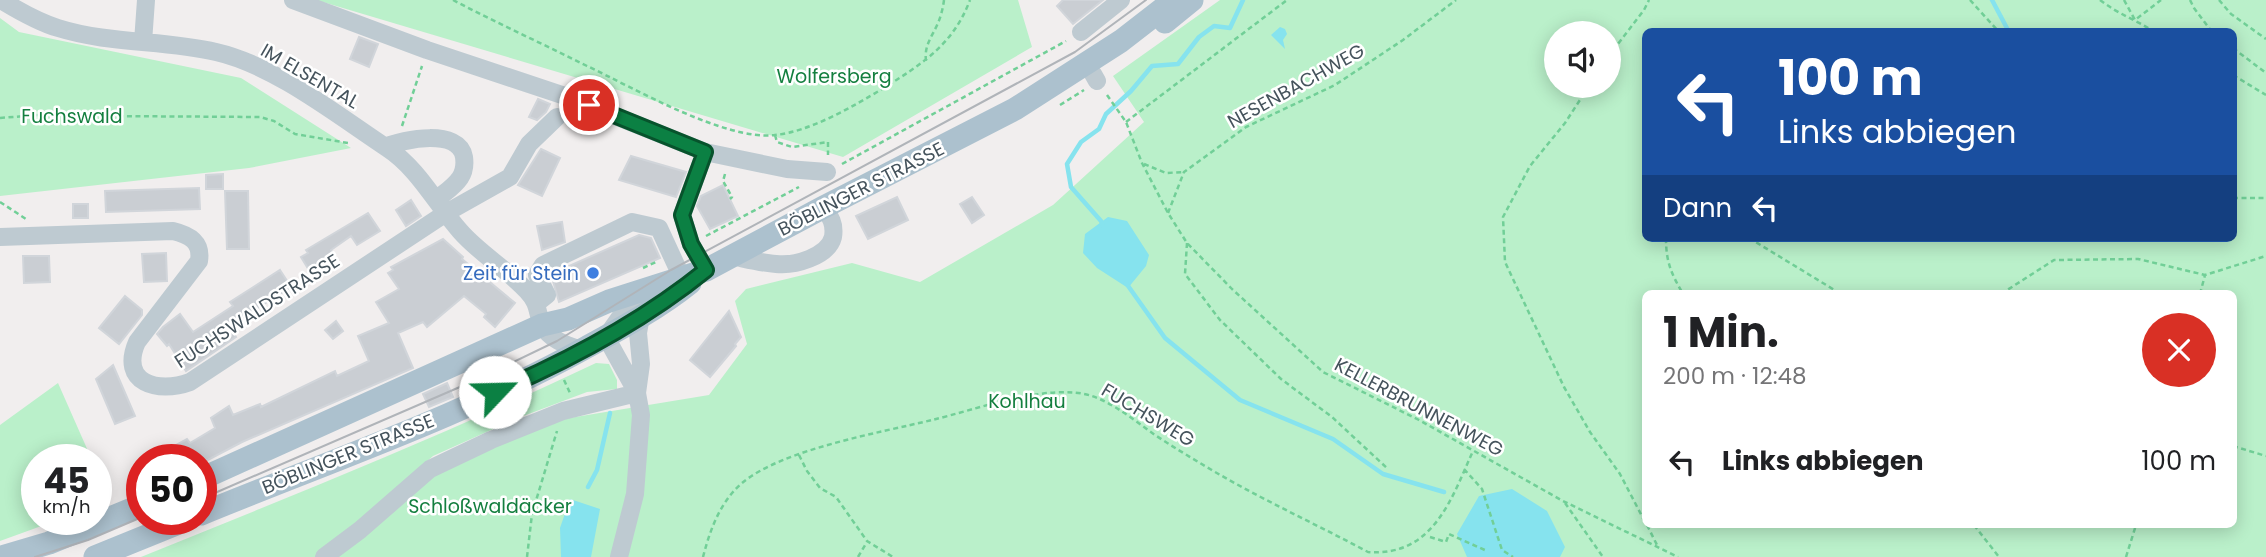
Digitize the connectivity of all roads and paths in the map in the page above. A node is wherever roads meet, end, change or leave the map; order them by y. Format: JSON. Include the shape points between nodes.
{"nodes":[{"id":1,"x":1,"y":0,"type":"edge"},
{"id":2,"x":146,"y":0,"type":"edge"},
{"id":3,"x":293,"y":0,"type":"edge"},
{"id":4,"x":453,"y":0,"type":"edge"},
{"id":5,"x":944,"y":0,"type":"edge"},
{"id":6,"x":970,"y":0,"type":"edge"},
{"id":7,"x":1121,"y":0,"type":"edge"},
{"id":8,"x":1174,"y":0,"type":"edge"},
{"id":9,"x":1192,"y":0,"type":"edge"},
{"id":10,"x":1287,"y":0,"type":"edge"},
{"id":11,"x":1457,"y":0,"type":"edge"},
{"id":12,"x":1649,"y":0,"type":"edge"},
{"id":13,"x":1970,"y":0,"type":"edge"},
{"id":14,"x":2101,"y":0,"type":"edge"},
{"id":15,"x":2124,"y":0,"type":"edge"},
{"id":16,"x":2161,"y":0,"type":"edge"},
{"id":17,"x":2190,"y":0,"type":"edge"},
{"id":18,"x":2219,"y":0,"type":"edge"},
{"id":19,"x":1155,"y":9,"type":"edge"},
{"id":20,"x":2134,"y":20,"type":"junction"},
{"id":21,"x":1995,"y":28,"type":"edge"},
{"id":22,"x":2148,"y":28,"type":"edge"},
{"id":23,"x":2209,"y":28,"type":"edge"},
{"id":24,"x":1081,"y":32,"type":"joint"},
{"id":25,"x":2266,"y":39,"type":"edge"},
{"id":26,"x":1621,"y":40,"type":"edge"},
{"id":27,"x":142,"y":42,"type":"junction"},
{"id":28,"x":427,"y":50,"type":"junction"},
{"id":29,"x":2237,"y":51,"type":"edge"},
{"id":30,"x":926,"y":61,"type":"junction"},
{"id":31,"x":2266,"y":73,"type":"edge"},
{"id":32,"x":2237,"y":77,"type":"edge"},
{"id":33,"x":1099,"y":84,"type":"junction"},
{"id":34,"x":2266,"y":95,"type":"edge"},
{"id":35,"x":1581,"y":98,"type":"edge"},
{"id":36,"x":1015,"y":109,"type":"junction"},
{"id":37,"x":557,"y":117,"type":"dead end"},
{"id":38,"x":0,"y":118,"type":"edge"},
{"id":39,"x":1126,"y":122,"type":"junction"},
{"id":40,"x":775,"y":135,"type":"junction"},
{"id":41,"x":828,"y":142,"type":"dead end"},
{"id":42,"x":352,"y":144,"type":"dead end"},
{"id":43,"x":391,"y":144,"type":"junction"},
{"id":44,"x":705,"y":152,"type":"junction"},
{"id":45,"x":728,"y":157,"type":"junction"},
{"id":46,"x":1142,"y":163,"type":"junction"},
{"id":47,"x":827,"y":172,"type":"joint"},
{"id":48,"x":1184,"y":172,"type":"junction"},
{"id":49,"x":2237,"y":198,"type":"edge"},
{"id":50,"x":2266,"y":198,"type":"edge"},
{"id":51,"x":730,"y":199,"type":"dead end"},
{"id":52,"x":0,"y":202,"type":"edge"},
{"id":53,"x":441,"y":207,"type":"junction"},
{"id":54,"x":822,"y":208,"type":"junction"},
{"id":55,"x":1168,"y":213,"type":"junction"},
{"id":56,"x":718,"y":227,"type":"dead end"},
{"id":57,"x":714,"y":232,"type":"dead end"},
{"id":58,"x":34,"y":236,"type":"junction"},
{"id":59,"x":0,"y":237,"type":"edge"},
{"id":60,"x":1667,"y":242,"type":"edge"},
{"id":61,"x":1756,"y":242,"type":"edge"},
{"id":62,"x":1187,"y":243,"type":"junction"},
{"id":63,"x":732,"y":256,"type":"junction"},
{"id":64,"x":2266,"y":256,"type":"edge"},
{"id":65,"x":706,"y":270,"type":"junction"},
{"id":66,"x":2205,"y":275,"type":"junction"},
{"id":67,"x":672,"y":281,"type":"junction"},
{"id":68,"x":1681,"y":290,"type":"edge"},
{"id":69,"x":1834,"y":290,"type":"edge"},
{"id":70,"x":2007,"y":290,"type":"edge"},
{"id":71,"x":2201,"y":290,"type":"edge"},
{"id":72,"x":545,"y":313,"type":"junction"},
{"id":73,"x":641,"y":316,"type":"junction"},
{"id":74,"x":606,"y":337,"type":"junction"},
{"id":75,"x":581,"y":350,"type":"junction"},
{"id":76,"x":637,"y":393,"type":"junction"},
{"id":77,"x":563,"y":411,"type":"junction"},
{"id":78,"x":2237,"y":447,"type":"edge"},
{"id":79,"x":1473,"y":451,"type":"junction"},
{"id":80,"x":799,"y":455,"type":"junction"},
{"id":81,"x":2266,"y":456,"type":"edge"},
{"id":82,"x":1388,"y":469,"type":"dead end"},
{"id":83,"x":1464,"y":469,"type":"junction"},
{"id":84,"x":217,"y":471,"type":"edge"},
{"id":85,"x":1563,"y":501,"type":"junction"},
{"id":86,"x":217,"y":508,"type":"edge"},
{"id":87,"x":126,"y":512,"type":"edge"},
{"id":88,"x":1642,"y":515,"type":"edge"},
{"id":89,"x":1648,"y":528,"type":"edge"},
{"id":90,"x":1976,"y":528,"type":"edge"},
{"id":91,"x":2135,"y":528,"type":"edge"},
{"id":92,"x":149,"y":535,"type":"edge"},
{"id":93,"x":1430,"y":537,"type":"junction"},
{"id":94,"x":867,"y":541,"type":"junction"},
{"id":95,"x":1422,"y":543,"type":"dead end"},
{"id":96,"x":1414,"y":549,"type":"dead end"},
{"id":97,"x":1659,"y":549,"type":"junction"},
{"id":98,"x":1408,"y":551,"type":"dead end"},
{"id":99,"x":1487,"y":551,"type":"dead end"},
{"id":100,"x":1401,"y":554,"type":"dead end"},
{"id":101,"x":2,"y":557,"type":"edge"},
{"id":102,"x":95,"y":557,"type":"edge"},
{"id":103,"x":324,"y":557,"type":"edge"},
{"id":104,"x":527,"y":557,"type":"edge"},
{"id":105,"x":619,"y":557,"type":"edge"},
{"id":106,"x":703,"y":557,"type":"edge"},
{"id":107,"x":858,"y":557,"type":"edge"},
{"id":108,"x":894,"y":557,"type":"edge"},
{"id":109,"x":1513,"y":557,"type":"edge"},
{"id":110,"x":1603,"y":557,"type":"edge"},
{"id":111,"x":1678,"y":557,"type":"edge"},
{"id":112,"x":1999,"y":557,"type":"edge"},
{"id":113,"x":2126,"y":557,"type":"edge"}],
"edges":[{"from":1,"to":27,"type":"street","name":"IM ELSENTAL","via":[[58,28]]},
{"from":2,"to":27,"type":"street"},
{"from":3,"to":28,"type":"street"},
{"from":4,"to":40,"type":"path","via":[[667,105],[743,134]]},
{"from":5,"to":30,"type":"path","via":[[925,51]]},
{"from":6,"to":30,"type":"path","via":[[948,40]]},
{"from":7,"to":24,"type":"street"},
{"from":8,"to":19,"type":"main road","name":"BÖBLINGER STRASSE"},
{"from":9,"to":33,"type":"main road","name":"BÖBLINGER STRASSE"},
{"from":10,"to":39,"type":"path"},
{"from":11,"to":48,"type":"path","name":"NESENBACHWEG","via":[[1335,85],[1246,127]]},
{"from":12,"to":26,"type":"path"},
{"from":13,"to":21,"type":"path"},
{"from":14,"to":20,"type":"path"},
{"from":15,"to":20,"type":"path"},
{"from":16,"to":20,"type":"path"},
{"from":17,"to":23,"type":"path"},
{"from":18,"to":25,"type":"path"},
{"from":19,"to":36,"type":"main road","name":"BÖBLINGER STRASSE","via":[[1087,64]]},
{"from":20,"to":22,"type":"path"},
{"from":24,"to":47,"type":"path"},
{"from":27,"to":43,"type":"street","name":"IM ELSENTAL","via":[[217,52],[258,67]]},
{"from":28,"to":43,"type":"path"},
{"from":28,"to":44,"type":"street","via":[[565,96]]},
{"from":29,"to":31,"type":"path"},
{"from":30,"to":40,"type":"path","via":[[822,121]]},
{"from":32,"to":34,"type":"path"},
{"from":33,"to":36,"type":"main road","name":"BÖBLINGER STRASSE"},
{"from":33,"to":39,"type":"path","name":"KELLERBRUNNENWEG"},
{"from":35,"to":88,"type":"path","via":[[1530,166],[1503,217],[1505,262],[1564,387]]},
{"from":36,"to":54,"type":"main road","name":"BÖBLINGER STRASSE"},
{"from":37,"to":53,"type":"street","via":[[529,144],[510,177]]},
{"from":38,"to":42,"type":"path","via":[[76,112],[260,117],[295,134]]},
{"from":39,"to":46,"type":"path","name":"KELLERBRUNNENWEG"},
{"from":40,"to":41,"type":"path","via":[[778,142],[792,147]]},
{"from":43,"to":53,"type":"street","name":"IM ELSENTAL"},
{"from":43,"to":53,"type":"street","via":[[434,138],[458,145],[465,166]]},
{"from":44,"to":45,"type":"street"},
{"from":44,"to":65,"type":"street","via":[[682,215]]},
{"from":45,"to":47,"type":"street"},
{"from":45,"to":51,"type":"path","via":[[723,181]]},
{"from":46,"to":48,"type":"path","via":[[1166,173]]},
{"from":46,"to":55,"type":"path","name":"KELLERBRUNNENWEG"},
{"from":48,"to":55,"type":"path"},
{"from":49,"to":50,"type":"path"},
{"from":52,"to":58,"type":"path","via":[[30,222]]},
{"from":53,"to":58,"type":"street","name":"FUCHSWALDSTRASSE","via":[[190,382],[164,388],[143,381],[132,362],[132,352],[199,261],[201,251],[195,241],[173,231]]},
{"from":53,"to":72,"type":"street","via":[[461,233],[526,290]]},
{"from":54,"to":63,"type":"main road","name":"BÖBLINGER STRASSE"},
{"from":54,"to":63,"type":"street","via":[[834,232],[822,252],[778,265]]},
{"from":55,"to":62,"type":"path","name":"KELLERBRUNNENWEG"},
{"from":56,"to":57,"type":"path"},
{"from":58,"to":59,"type":"street","name":"FUCHSWALDSTRASSE"},
{"from":60,"to":68,"type":"path","via":[[1669,269]]},
{"from":61,"to":69,"type":"path"},
{"from":62,"to":79,"type":"path","name":"KELLERBRUNNENWEG","via":[[1323,372]]},
{"from":62,"to":82,"type":"path","via":[[1185,274],[1220,320],[1281,379],[1332,416]]},
{"from":63,"to":65,"type":"main road","name":"BÖBLINGER STRASSE"},
{"from":64,"to":66,"type":"path"},
{"from":65,"to":67,"type":"main road","name":"BÖBLINGER STRASSE"},
{"from":65,"to":73,"type":"main road","name":"BÖBLINGER STRASSE"},
{"from":66,"to":70,"type":"path","via":[[2138,258],[2054,260]]},
{"from":66,"to":71,"type":"path"},
{"from":67,"to":72,"type":"main road","name":"BÖBLINGER STRASSE","via":[[568,319]]},
{"from":67,"to":72,"type":"street","via":[[659,228],[632,222],[542,265],[537,275],[547,295]]},
{"from":67,"to":74,"type":"street","name":"BÖBLINGER STRASSE","via":[[623,313]]},
{"from":72,"to":75,"type":"street","via":[[557,341]]},
{"from":72,"to":84,"type":"main road","name":"BÖBLINGER STRASSE"},
{"from":73,"to":74,"type":"main road","name":"BÖBLINGER STRASSE"},
{"from":73,"to":76,"type":"street"},
{"from":74,"to":75,"type":"main road","name":"BÖBLINGER STRASSE"},
{"from":74,"to":76,"type":"street"},
{"from":75,"to":86,"type":"main road","name":"BÖBLINGER STRASSE","via":[[425,423]]},
{"from":76,"to":77,"type":"street"},
{"from":76,"to":105,"type":"street","via":[[641,415],[635,494]]},
{"from":77,"to":103,"type":"street","via":[[430,469]]},
{"from":77,"to":104,"type":"path","via":[[533,514]]},
{"from":78,"to":81,"type":"path"},
{"from":79,"to":83,"type":"path"},
{"from":79,"to":85,"type":"path","name":"KELLERBRUNNENWEG"},
{"from":80,"to":94,"type":"path","via":[[820,488],[836,497]]},
{"from":80,"to":100,"type":"path","name":"FUCHSWEG","via":[[1020,397],[1090,395],[1233,483],[1368,552]]},
{"from":80,"to":106,"type":"path","name":"FUCHSWEG","via":[[741,484],[721,509]]},
{"from":83,"to":93,"type":"path"},
{"from":83,"to":109,"type":"path","via":[[1482,489],[1502,550]]},
{"from":85,"to":97,"type":"path","name":"KELLERBRUNNENWEG"},
{"from":85,"to":110,"type":"path"},
{"from":87,"to":101,"type":"main road"},
{"from":89,"to":97,"type":"path"},
{"from":90,"to":112,"type":"path"},
{"from":91,"to":113,"type":"path"},
{"from":92,"to":102,"type":"main road"},
{"from":93,"to":95,"type":"path"},
{"from":93,"to":99,"type":"path","via":[[1446,542],[1449,534]]},
{"from":94,"to":107,"type":"path"},
{"from":94,"to":108,"type":"path"},
{"from":96,"to":98,"type":"path"},
{"from":97,"to":111,"type":"path","name":"KELLERBRUNNENWEG"}]}
